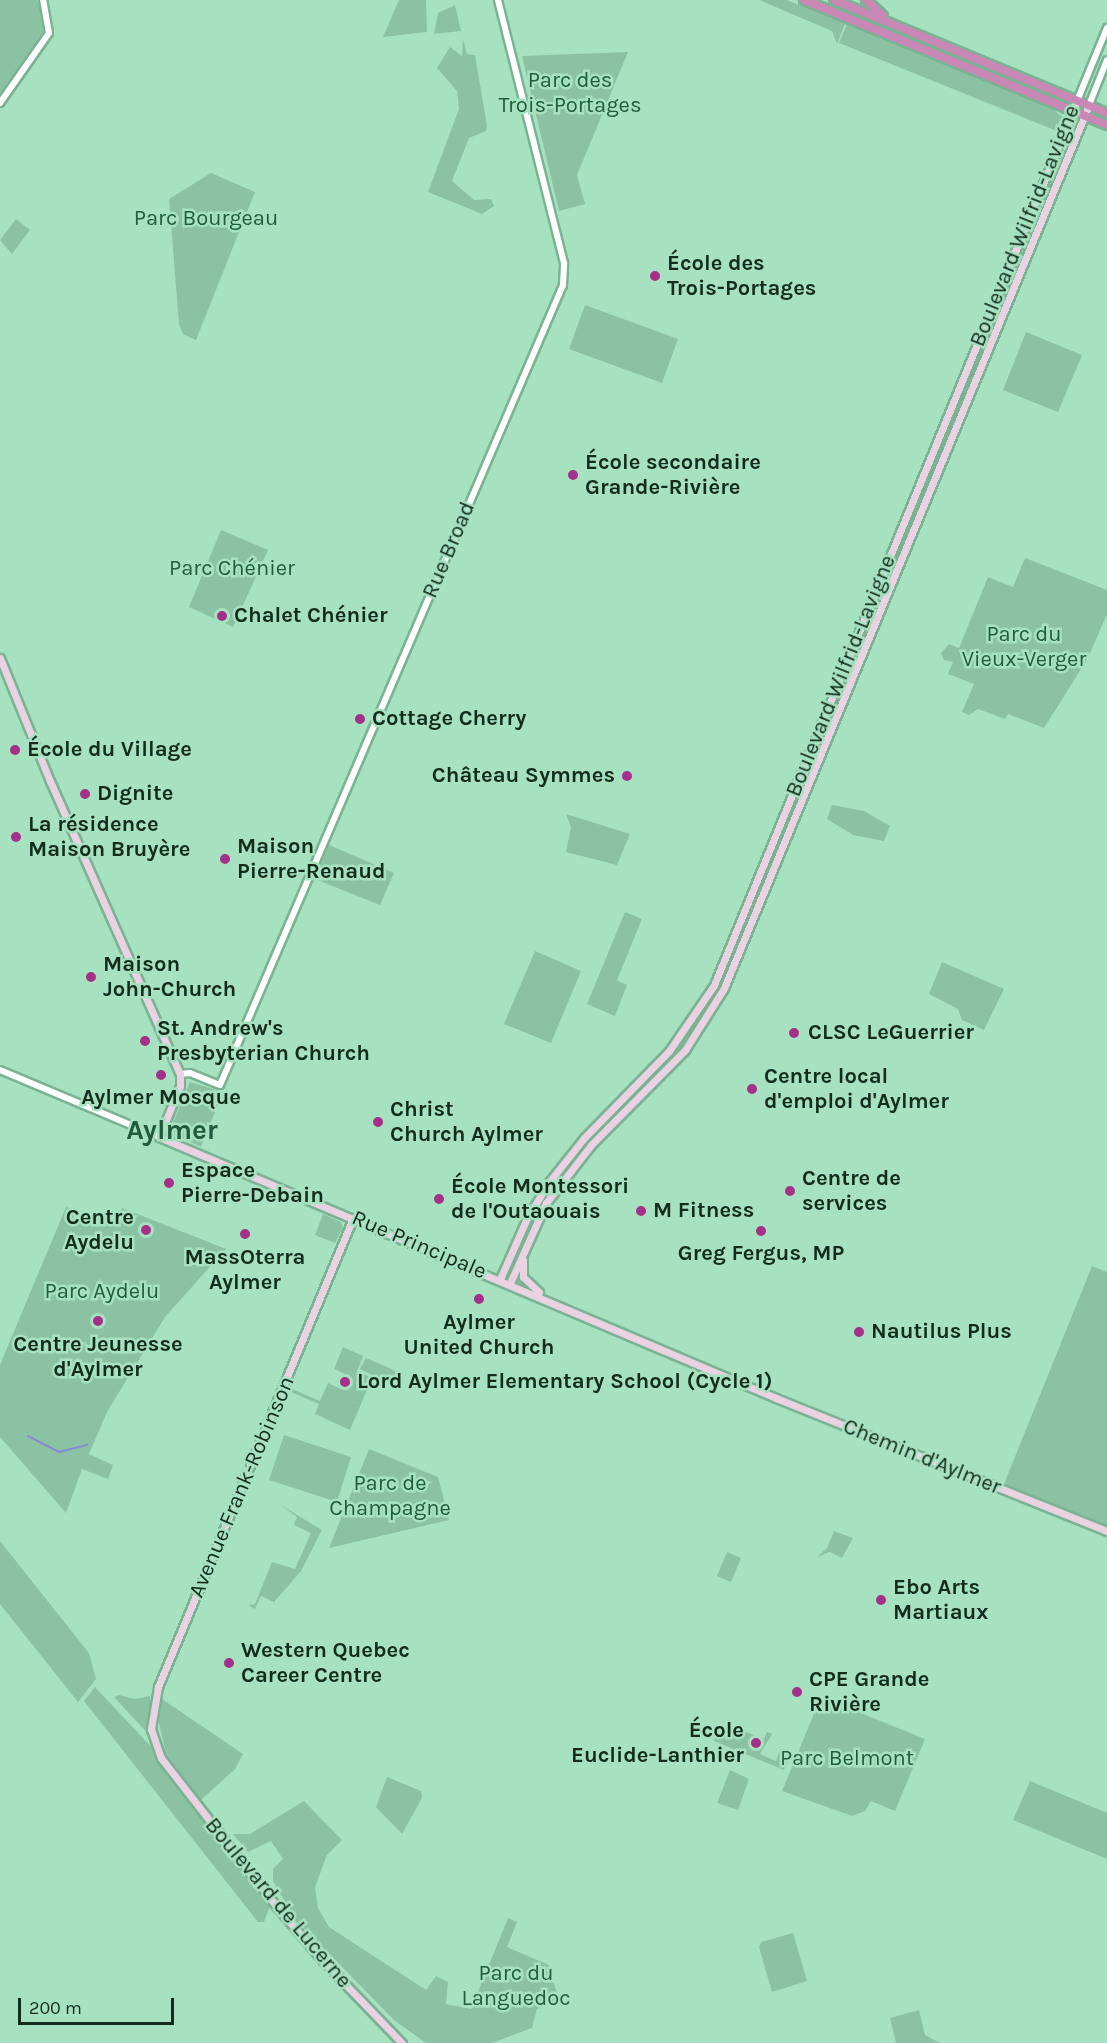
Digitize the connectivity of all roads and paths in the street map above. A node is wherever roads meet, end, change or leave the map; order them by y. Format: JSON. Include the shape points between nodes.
{"nodes":[{"id":1,"x":43,"y":0,"type":"edge"},
{"id":2,"x":498,"y":0,"type":"edge"},
{"id":3,"x":804,"y":0,"type":"edge"},
{"id":4,"x":834,"y":0,"type":"edge"},
{"id":5,"x":866,"y":0,"type":"edge"},
{"id":6,"x":901,"y":28,"type":"junction"},
{"id":7,"x":1107,"y":28,"type":"edge"},
{"id":8,"x":1107,"y":60,"type":"edge"},
{"id":9,"x":1077,"y":101,"type":"junction"},
{"id":10,"x":0,"y":103,"type":"edge"},
{"id":11,"x":1089,"y":105,"type":"junction"},
{"id":12,"x":1073,"y":111,"type":"junction"},
{"id":13,"x":1107,"y":113,"type":"edge"},
{"id":14,"x":1085,"y":116,"type":"junction"},
{"id":15,"x":1107,"y":125,"type":"edge"},
{"id":16,"x":0,"y":658,"type":"edge"},
{"id":17,"x":0,"y":1070,"type":"edge"},
{"id":18,"x":178,"y":1071,"type":"junction"},
{"id":19,"x":159,"y":1137,"type":"junction"},
{"id":20,"x":353,"y":1218,"type":"junction"},
{"id":21,"x":526,"y":1246,"type":"junction"},
{"id":22,"x":500,"y":1279,"type":"junction"},
{"id":23,"x":510,"y":1283,"type":"junction"},
{"id":24,"x":555,"y":1302,"type":"junction"},
{"id":25,"x":737,"y":1381,"type":"joint"},
{"id":26,"x":1107,"y":1531,"type":"edge"},
{"id":27,"x":161,"y":1758,"type":"joint"},
{"id":28,"x":402,"y":2043,"type":"edge"}],
"edges":[{"from":1,"to":10,"type":"street","via":[[49,33]]},
{"from":2,"to":18,"type":"street","name":"Rue Broad","via":[[564,263],[563,285],[220,1085]]},
{"from":3,"to":12,"type":"highway"},
{"from":4,"to":6,"type":"highway"},
{"from":5,"to":6,"type":"highway"},
{"from":6,"to":9,"type":"highway"},
{"from":7,"to":9,"type":"street","name":"Boulevard Wilfrid-Lavigne"},
{"from":8,"to":11,"type":"street","name":"Boulevard Wilfrid-Lavigne"},
{"from":9,"to":11,"type":"highway"},
{"from":9,"to":12,"type":"main road","name":"Boulevard Wilfrid-Lavigne"},
{"from":11,"to":13,"type":"highway"},
{"from":11,"to":14,"type":"main road","name":"Boulevard Wilfrid-Lavigne"},
{"from":12,"to":14,"type":"highway"},
{"from":12,"to":22,"type":"main road","name":"Boulevard Wilfrid-Lavigne","via":[[714,984],[669,1051],[584,1138],[549,1182],[526,1218]]},
{"from":14,"to":15,"type":"highway"},
{"from":14,"to":21,"type":"main road","name":"Boulevard Wilfrid-Lavigne","via":[[724,988],[685,1050],[579,1159],[546,1203]]},
{"from":16,"to":18,"type":"main road"},
{"from":17,"to":19,"type":"street","name":"Rue Principale"},
{"from":18,"to":19,"type":"main road","via":[[180,1086]]},
{"from":19,"to":20,"type":"main road","name":"Rue Principale"},
{"from":20,"to":22,"type":"main road","name":"Rue Principale"},
{"from":20,"to":27,"type":"main road","name":"Avenue Frank-Robinson","via":[[155,1694],[151,1729]]},
{"from":21,"to":23,"type":"main road","name":"Boulevard Wilfrid-Lavigne"},
{"from":21,"to":24,"type":"main road","via":[[523,1277]]},
{"from":22,"to":23,"type":"main road","name":"Rue Principale"},
{"from":23,"to":24,"type":"main road","name":"Rue Principale"},
{"from":24,"to":25,"type":"main road","name":"Rue Principale"},
{"from":25,"to":26,"type":"main road","name":"Chemin d'Aylmer"},
{"from":27,"to":28,"type":"main road","name":"Boulevard de Lucerne","via":[[315,1952]]}]}
